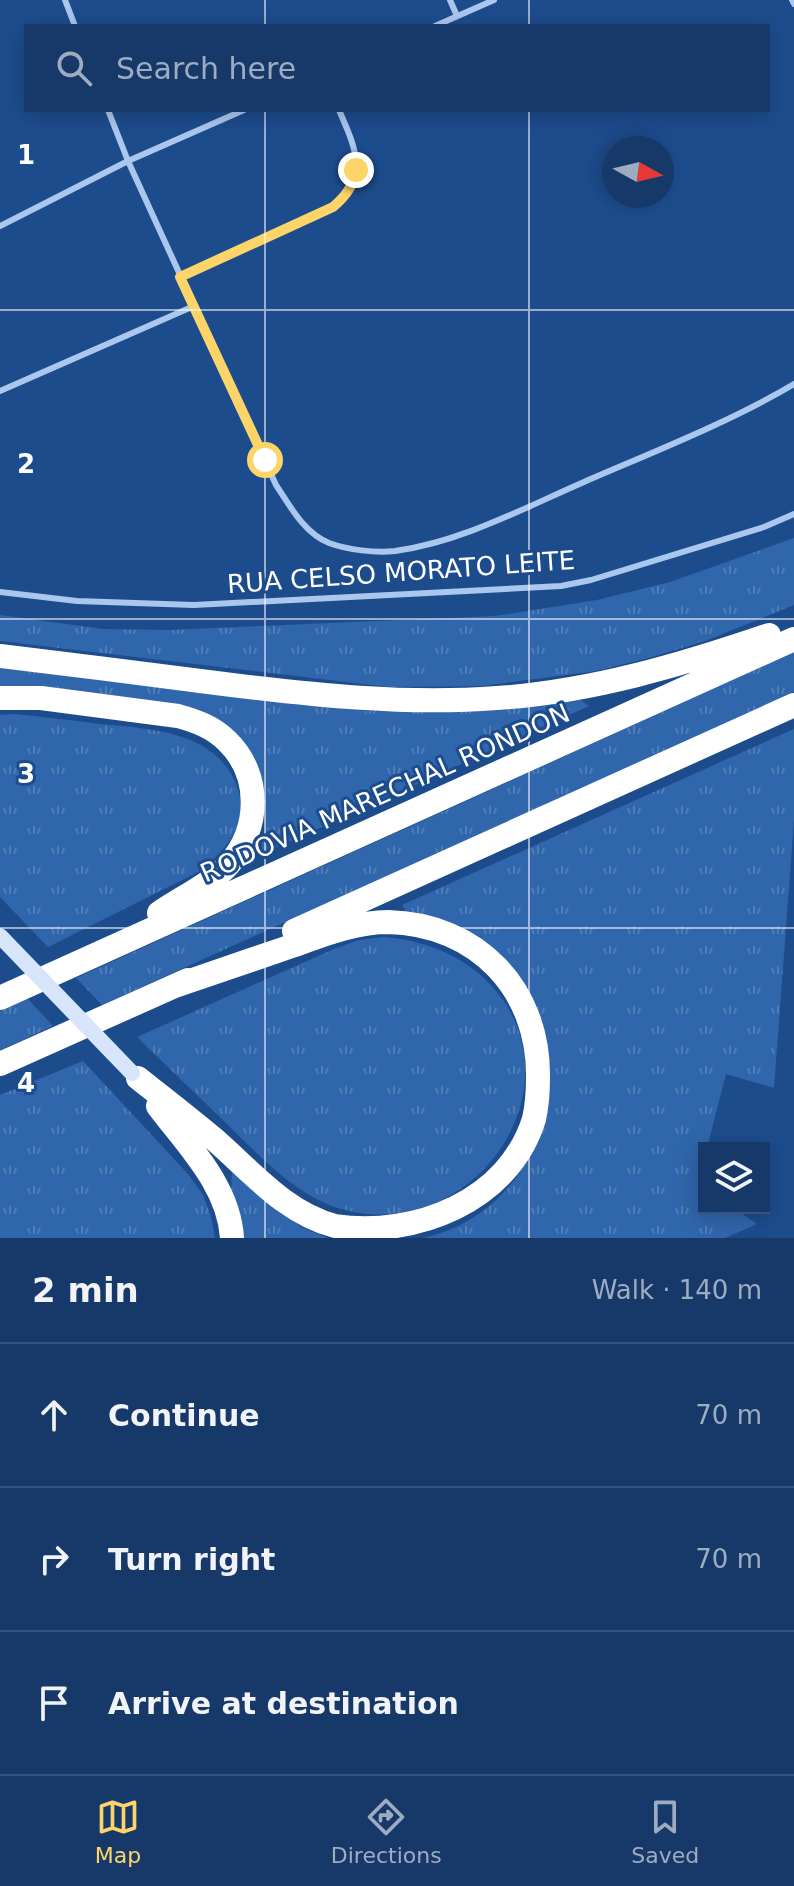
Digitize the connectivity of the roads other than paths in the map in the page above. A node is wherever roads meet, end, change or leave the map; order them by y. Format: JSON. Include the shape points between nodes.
{"nodes":[{"id":1,"x":65,"y":0,"type":"edge"},
{"id":2,"x":450,"y":0,"type":"edge"},
{"id":3,"x":494,"y":0,"type":"edge"},
{"id":4,"x":457,"y":16,"type":"junction"},
{"id":5,"x":74,"y":24,"type":"edge"},
{"id":6,"x":439,"y":24,"type":"edge"},
{"id":7,"x":109,"y":112,"type":"edge"},
{"id":8,"x":239,"y":112,"type":"edge"},
{"id":9,"x":340,"y":112,"type":"edge"},
{"id":10,"x":128,"y":161,"type":"junction"},
{"id":11,"x":0,"y":226,"type":"edge"},
{"id":12,"x":180,"y":277,"type":"junction"},
{"id":13,"x":194,"y":306,"type":"junction"},
{"id":14,"x":794,"y":384,"type":"edge"},
{"id":15,"x":0,"y":391,"type":"edge"},
{"id":16,"x":794,"y":514,"type":"edge"},
{"id":17,"x":0,"y":592,"type":"edge"},
{"id":18,"x":794,"y":627,"type":"edge"},
{"id":19,"x":794,"y":639,"type":"edge"},
{"id":20,"x":0,"y":656,"type":"edge"},
{"id":21,"x":0,"y":698,"type":"edge"},
{"id":22,"x":794,"y":705,"type":"edge"},
{"id":23,"x":0,"y":936,"type":"edge"},
{"id":24,"x":100,"y":952,"type":"junction"},
{"id":25,"x":175,"y":986,"type":"junction"},
{"id":26,"x":0,"y":998,"type":"edge"},
{"id":27,"x":59,"y":1037,"type":"junction"},
{"id":28,"x":0,"y":1064,"type":"edge"},
{"id":29,"x":132,"y":1073,"type":"dead end"},
{"id":30,"x":0,"y":1074,"type":"edge"},
{"id":31,"x":232,"y":1238,"type":"edge"}],
"edges":[{"from":1,"to":5,"type":"lane"},
{"from":2,"to":4,"type":"lane"},
{"from":3,"to":4,"type":"lane"},
{"from":4,"to":6,"type":"lane"},
{"from":7,"to":10,"type":"lane"},
{"from":8,"to":10,"type":"lane"},
{"from":9,"to":12,"type":"lane","via":[[356,155],[354,182],[344,198]]},
{"from":10,"to":11,"type":"lane"},
{"from":10,"to":12,"type":"lane"},
{"from":12,"to":13,"type":"lane"},
{"from":13,"to":14,"type":"lane","via":[[276,485],[295,514],[329,543],[377,551],[396,551],[474,530]]},
{"from":13,"to":15,"type":"lane"},
{"from":16,"to":17,"type":"lane","name":"RUA CELSO MORATO LEITE","via":[[561,586],[194,605]]},
{"from":18,"to":20,"type":"highway","via":[[634,676],[452,701],[307,694]]},
{"from":19,"to":24,"type":"highway","name":"RODOVIA MARECHAL RONDON"},
{"from":21,"to":24,"type":"highway","via":[[41,698],[198,722],[227,741],[248,775],[249,833],[226,868]]},
{"from":22,"to":25,"type":"highway"},
{"from":23,"to":29,"type":"main road","bridge":true},
{"from":24,"to":26,"type":"highway","name":"RODOVIA MARECHAL RONDON"},
{"from":25,"to":27,"type":"highway"},
{"from":25,"to":31,"type":"highway","via":[[352,925],[421,926],[447,933],[492,962],[510,981],[534,1032],[534,1119],[507,1168],[460,1210],[399,1229],[335,1226],[286,1204],[138,1078],[224,1199]]},
{"from":27,"to":28,"type":"highway"},
{"from":27,"to":30,"type":"highway"}]}
